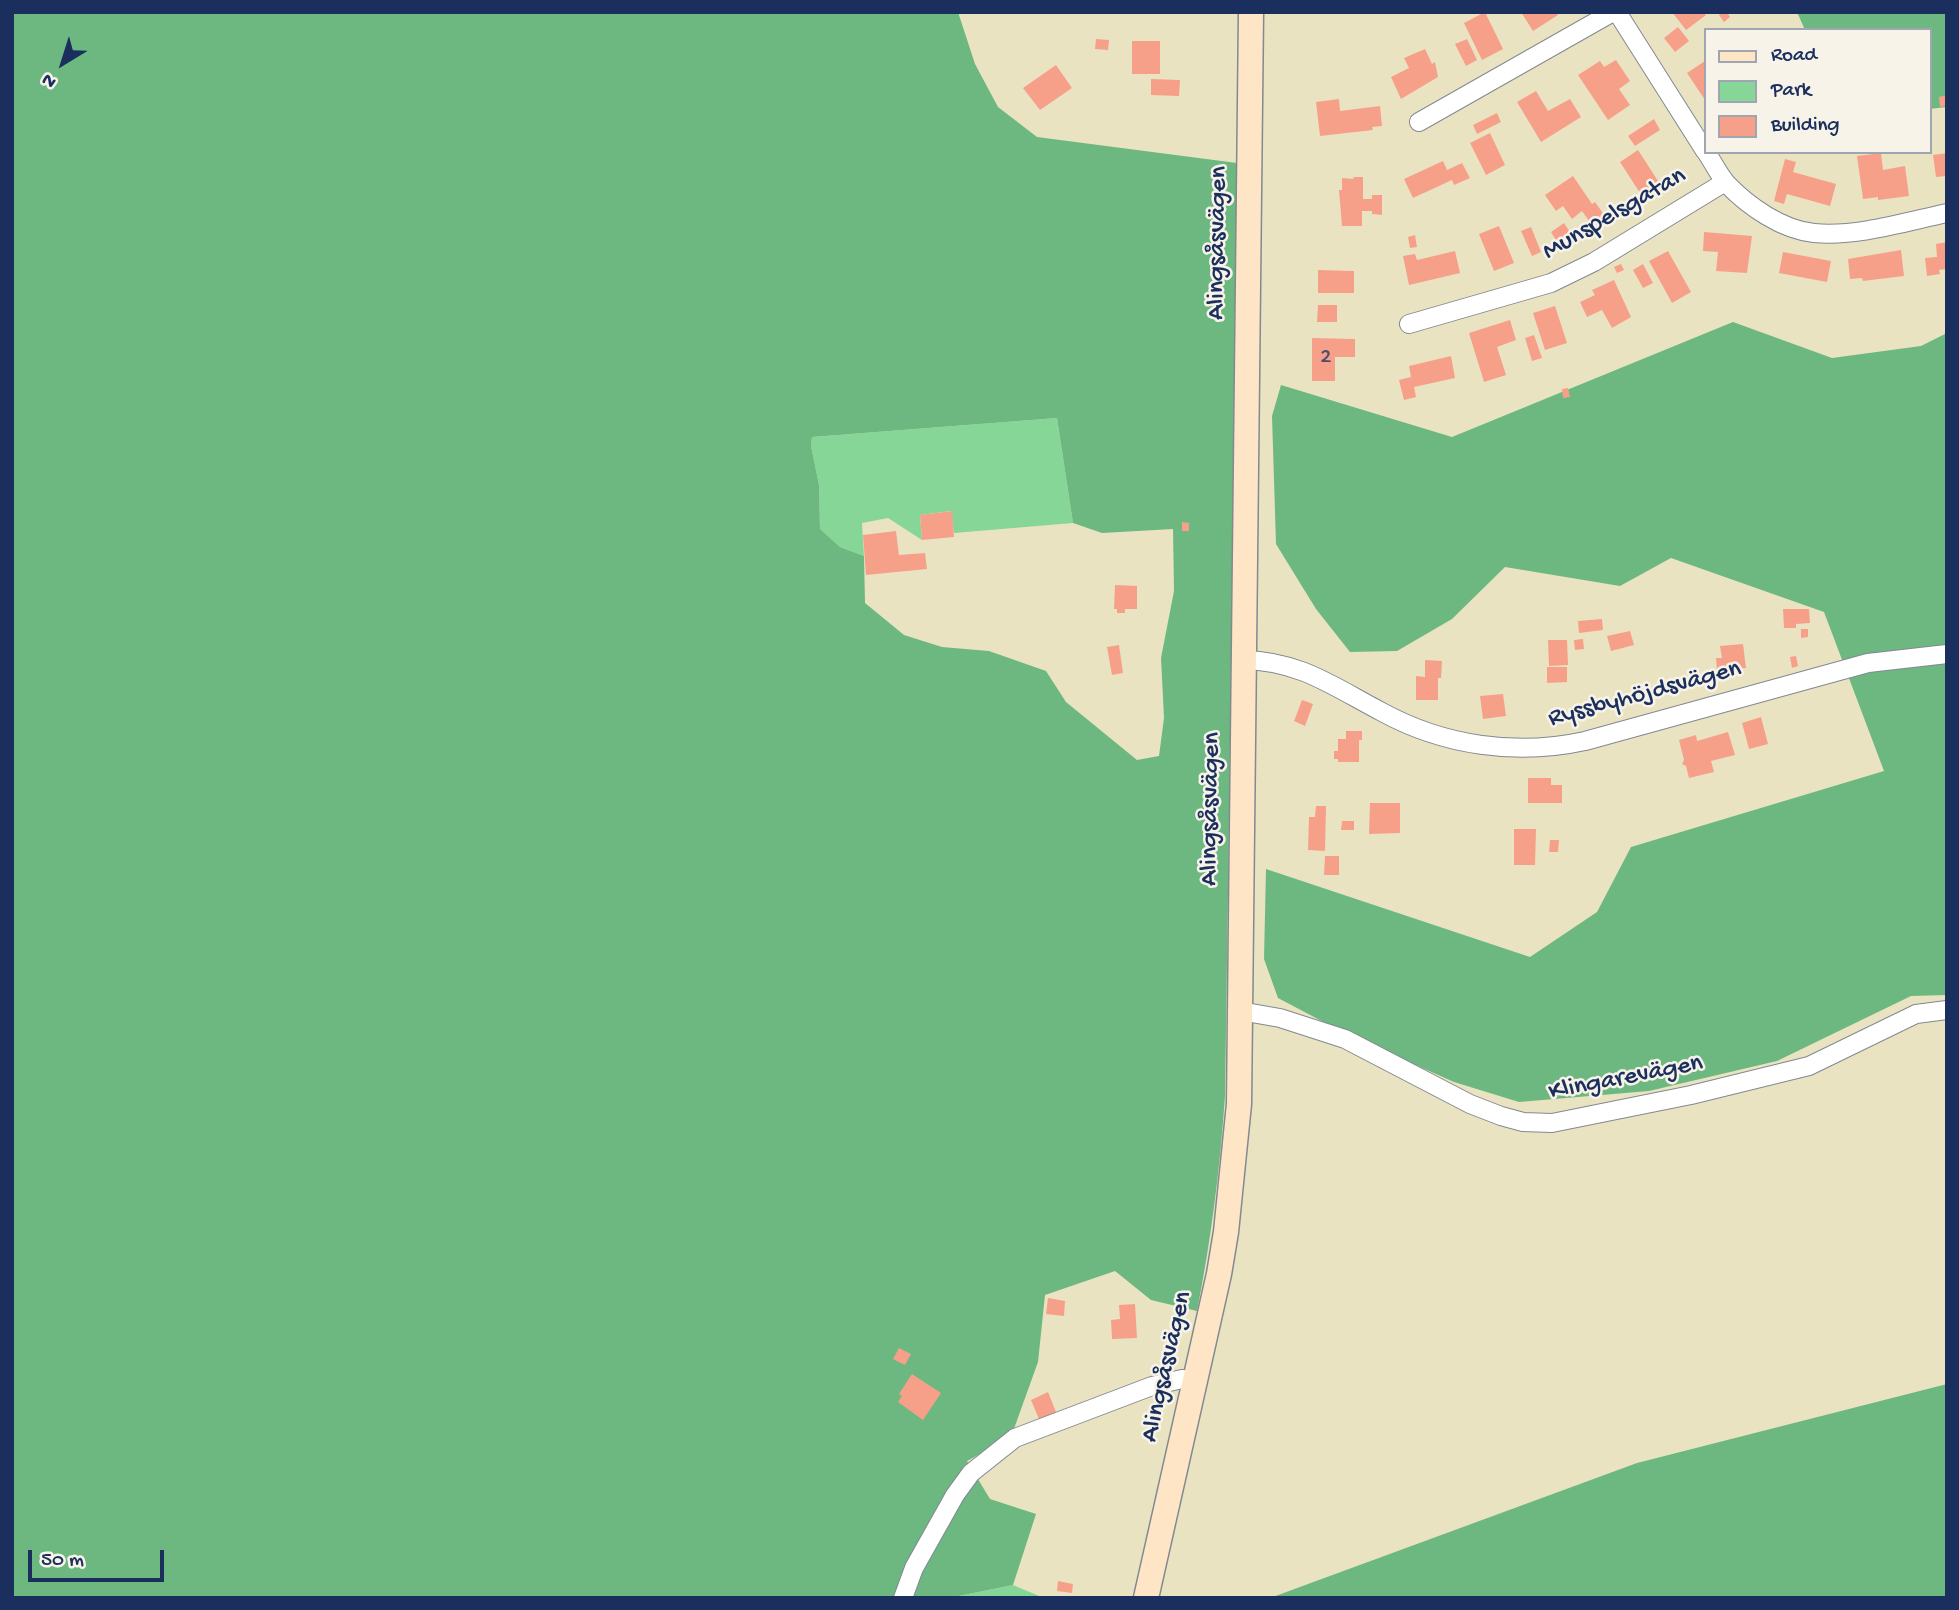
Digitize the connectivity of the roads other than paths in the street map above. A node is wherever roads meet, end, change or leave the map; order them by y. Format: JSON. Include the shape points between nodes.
{"nodes":[{"id":1,"x":1251,"y":12,"type":"edge"},
{"id":2,"x":1615,"y":12,"type":"edge"},
{"id":3,"x":1419,"y":122,"type":"dead end"},
{"id":4,"x":1703,"y":147,"type":"edge"},
{"id":5,"x":1707,"y":154,"type":"edge"},
{"id":6,"x":1725,"y":182,"type":"junction"},
{"id":7,"x":1947,"y":213,"type":"edge"},
{"id":8,"x":1409,"y":324,"type":"dead end"},
{"id":9,"x":1947,"y":653,"type":"edge"},
{"id":10,"x":1244,"y":660,"type":"junction"},
{"id":11,"x":1947,"y":1010,"type":"edge"},
{"id":12,"x":1240,"y":1011,"type":"junction"},
{"id":13,"x":1195,"y":1381,"type":"junction"},
{"id":14,"x":903,"y":1598,"type":"edge"},
{"id":15,"x":1146,"y":1598,"type":"edge"}],
"edges":[{"from":1,"to":10,"type":"main road","name":"Alingsåsvägen"},
{"from":2,"to":3,"type":"street"},
{"from":2,"to":4,"type":"street"},
{"from":5,"to":6,"type":"street"},
{"from":6,"to":7,"type":"street","via":[[1787,227],[1813,233],[1840,233]]},
{"from":6,"to":8,"type":"street","name":"Munspelsgatan","via":[[1551,283]]},
{"from":9,"to":10,"type":"street","name":"Ryssbyhöjdsvägen","via":[[1868,663],[1541,749],[1472,744],[1436,734],[1391,717],[1300,669]]},
{"from":10,"to":12,"type":"main road","name":"Alingsåsvägen"},
{"from":11,"to":12,"type":"street","name":"Klingarevägen","via":[[1916,1014],[1809,1066],[1552,1123],[1501,1116],[1345,1039],[1280,1018]]},
{"from":12,"to":13,"type":"main road","name":"Alingsåsvägen","via":[[1239,1104],[1226,1232]]},
{"from":13,"to":14,"type":"street","via":[[1167,1381],[1014,1438],[971,1473],[955,1495],[914,1568]]},
{"from":13,"to":15,"type":"main road","name":"Alingsåsvägen"}]}
